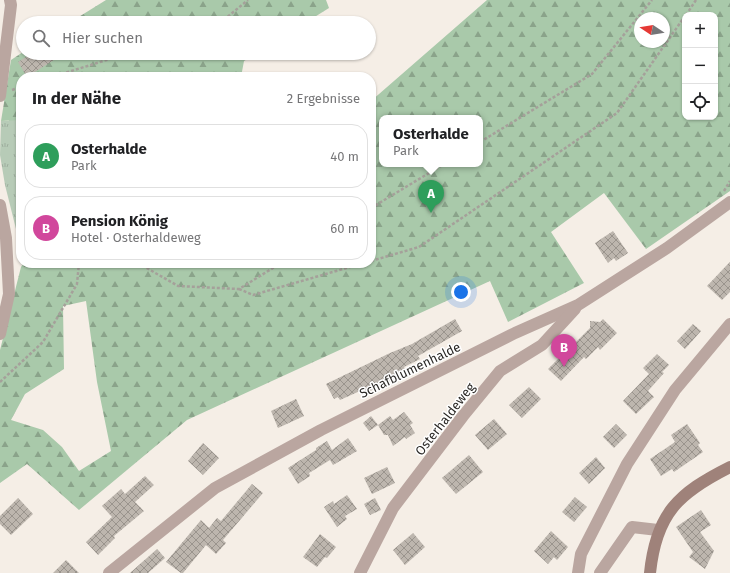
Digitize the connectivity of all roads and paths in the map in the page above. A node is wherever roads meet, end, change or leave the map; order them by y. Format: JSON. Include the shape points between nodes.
{"nodes":[{"id":1,"x":10,"y":0,"type":"edge"},
{"id":2,"x":248,"y":0,"type":"edge"},
{"id":3,"x":652,"y":0,"type":"edge"},
{"id":4,"x":696,"y":0,"type":"edge"},
{"id":5,"x":687,"y":12,"type":"edge"},
{"id":6,"x":229,"y":16,"type":"edge"},
{"id":7,"x":682,"y":19,"type":"edge"},
{"id":8,"x":107,"y":60,"type":"edge"},
{"id":9,"x":68,"y":72,"type":"edge"},
{"id":10,"x":0,"y":96,"type":"edge"},
{"id":11,"x":483,"y":140,"type":"edge"},
{"id":12,"x":439,"y":167,"type":"edge"},
{"id":13,"x":730,"y":202,"type":"edge"},
{"id":14,"x":0,"y":205,"type":"edge"},
{"id":15,"x":376,"y":205,"type":"edge"},
{"id":16,"x":376,"y":260,"type":"edge"},
{"id":17,"x":79,"y":268,"type":"edge"},
{"id":18,"x":147,"y":268,"type":"edge"},
{"id":19,"x":273,"y":268,"type":"edge"},
{"id":20,"x":347,"y":268,"type":"edge"},
{"id":21,"x":239,"y":289,"type":"junction"},
{"id":22,"x":578,"y":305,"type":"junction"},
{"id":23,"x":730,"y":324,"type":"edge"},
{"id":24,"x":0,"y":334,"type":"edge"},
{"id":25,"x":0,"y":382,"type":"edge"},
{"id":26,"x":730,"y":467,"type":"edge"},
{"id":27,"x":658,"y":530,"type":"junction"},
{"id":28,"x":109,"y":573,"type":"edge"},
{"id":29,"x":360,"y":573,"type":"edge"},
{"id":30,"x":578,"y":573,"type":"edge"},
{"id":31,"x":600,"y":573,"type":"edge"},
{"id":32,"x":650,"y":573,"type":"edge"}],
"edges":[{"from":1,"to":10,"type":"street"},
{"from":2,"to":6,"type":"path"},
{"from":3,"to":11,"type":"path","via":[[592,74]]},
{"from":4,"to":5,"type":"path"},
{"from":7,"to":16,"type":"path","via":[[616,112],[419,247]]},
{"from":8,"to":9,"type":"path"},
{"from":12,"to":15,"type":"path"},
{"from":13,"to":22,"type":"street","name":"Schafblumenhalde","via":[[667,248]]},
{"from":14,"to":24,"type":"street","via":[[6,238],[9,294]]},
{"from":17,"to":25,"type":"path","via":[[77,284],[43,342]]},
{"from":18,"to":21,"type":"path","via":[[178,286]]},
{"from":19,"to":21,"type":"path"},
{"from":20,"to":21,"type":"path","via":[[253,295]]},
{"from":22,"to":28,"type":"street","name":"Schafblumenhalde","via":[[321,430],[215,488]]},
{"from":22,"to":29,"type":"street","name":"Osterhaldeweg","via":[[542,344],[500,371],[463,416],[393,508]]},
{"from":23,"to":30,"type":"street","via":[[675,390],[627,464],[581,554]]},
{"from":26,"to":27,"type":"street","via":[[689,492],[671,508]]},
{"from":27,"to":31,"type":"street","via":[[632,527]]},
{"from":27,"to":32,"type":"street"}]}
